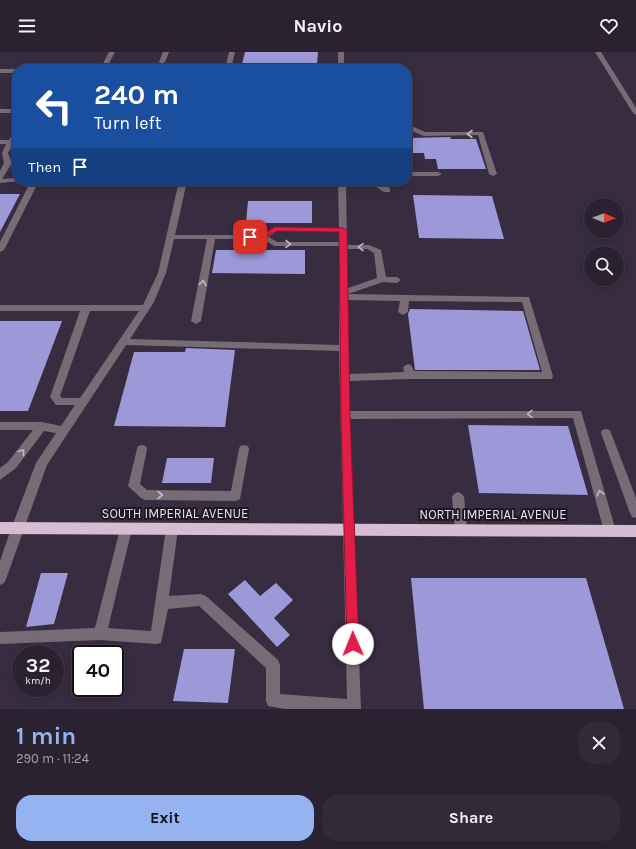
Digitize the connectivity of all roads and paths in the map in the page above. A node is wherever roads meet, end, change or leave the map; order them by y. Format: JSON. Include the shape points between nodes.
{"nodes":[{"id":1,"x":112,"y":52,"type":"edge"},
{"id":2,"x":166,"y":52,"type":"edge"},
{"id":3,"x":232,"y":52,"type":"edge"},
{"id":4,"x":341,"y":52,"type":"edge"},
{"id":5,"x":598,"y":52,"type":"edge"},
{"id":6,"x":162,"y":62,"type":"dead end"},
{"id":7,"x":106,"y":64,"type":"edge"},
{"id":8,"x":229,"y":64,"type":"edge"},
{"id":9,"x":341,"y":64,"type":"edge"},
{"id":10,"x":0,"y":71,"type":"edge"},
{"id":11,"x":12,"y":71,"type":"edge"},
{"id":12,"x":0,"y":111,"type":"edge"},
{"id":13,"x":12,"y":111,"type":"edge"},
{"id":14,"x":636,"y":113,"type":"edge"},
{"id":15,"x":412,"y":128,"type":"edge"},
{"id":16,"x":0,"y":142,"type":"edge"},
{"id":17,"x":11,"y":142,"type":"joint"},
{"id":18,"x":412,"y":174,"type":"edge"},
{"id":19,"x":438,"y":174,"type":"dead end"},
{"id":20,"x":493,"y":174,"type":"dead end"},
{"id":21,"x":0,"y":177,"type":"edge"},
{"id":22,"x":12,"y":180,"type":"edge"},
{"id":23,"x":0,"y":181,"type":"edge"},
{"id":24,"x":32,"y":186,"type":"edge"},
{"id":25,"x":182,"y":186,"type":"edge"},
{"id":26,"x":342,"y":186,"type":"edge"},
{"id":27,"x":380,"y":186,"type":"edge"},
{"id":28,"x":387,"y":190,"type":"dead end"},
{"id":29,"x":343,"y":230,"type":"junction"},
{"id":30,"x":170,"y":237,"type":"junction"},
{"id":31,"x":211,"y":237,"type":"junction"},
{"id":32,"x":263,"y":237,"type":"junction"},
{"id":33,"x":343,"y":246,"type":"junction"},
{"id":34,"x":0,"y":250,"type":"edge"},
{"id":35,"x":382,"y":279,"type":"junction"},
{"id":36,"x":397,"y":280,"type":"dead end"},
{"id":37,"x":344,"y":294,"type":"junction"},
{"id":38,"x":405,"y":298,"type":"junction"},
{"id":39,"x":0,"y":308,"type":"edge"},
{"id":40,"x":86,"y":308,"type":"junction"},
{"id":41,"x":146,"y":308,"type":"junction"},
{"id":42,"x":403,"y":312,"type":"dead end"},
{"id":43,"x":196,"y":321,"type":"dead end"},
{"id":44,"x":124,"y":342,"type":"junction"},
{"id":45,"x":344,"y":348,"type":"junction"},
{"id":46,"x":345,"y":378,"type":"junction"},
{"id":47,"x":83,"y":403,"type":"junction"},
{"id":48,"x":345,"y":416,"type":"junction"},
{"id":49,"x":0,"y":426,"type":"edge"},
{"id":50,"x":42,"y":426,"type":"junction"},
{"id":51,"x":64,"y":431,"type":"junction"},
{"id":52,"x":606,"y":434,"type":"dead end"},
{"id":53,"x":142,"y":449,"type":"dead end"},
{"id":54,"x":244,"y":449,"type":"dead end"},
{"id":55,"x":0,"y":475,"type":"edge"},
{"id":56,"x":458,"y":497,"type":"dead end"},
{"id":57,"x":636,"y":513,"type":"edge"},
{"id":58,"x":0,"y":528,"type":"edge"},
{"id":59,"x":17,"y":528,"type":"junction"},
{"id":60,"x":126,"y":529,"type":"junction"},
{"id":61,"x":172,"y":529,"type":"junction"},
{"id":62,"x":350,"y":530,"type":"junction"},
{"id":63,"x":461,"y":530,"type":"junction"},
{"id":64,"x":610,"y":531,"type":"junction"},
{"id":65,"x":636,"y":531,"type":"edge"},
{"id":66,"x":0,"y":579,"type":"edge"},
{"id":67,"x":162,"y":603,"type":"junction"},
{"id":68,"x":100,"y":634,"type":"junction"},
{"id":69,"x":0,"y":638,"type":"edge"},
{"id":70,"x":354,"y":708,"type":"edge"}],
"edges":[{"from":1,"to":7,"type":"street"},
{"from":2,"to":6,"type":"street"},
{"from":3,"to":8,"type":"street"},
{"from":4,"to":9,"type":"street"},
{"from":5,"to":14,"type":"street"},
{"from":10,"to":11,"type":"street"},
{"from":12,"to":13,"type":"street"},
{"from":20,"to":15,"type":"street","one_way":true,"via":[[481,134],[424,134]]},
{"from":16,"to":17,"type":"street"},
{"from":17,"to":21,"type":"street","via":[[5,153],[8,164]]},
{"from":18,"to":19,"type":"street"},
{"from":22,"to":23,"type":"street"},
{"from":24,"to":34,"type":"street"},
{"from":25,"to":30,"type":"street"},
{"from":26,"to":29,"type":"street"},
{"from":27,"to":28,"type":"street"},
{"from":29,"to":32,"type":"street","via":[[275,229]]},
{"from":29,"to":33,"type":"street"},
{"from":30,"to":31,"type":"street"},
{"from":30,"to":41,"type":"street","via":[[162,273]]},
{"from":31,"to":32,"type":"street"},
{"from":43,"to":31,"type":"street","one_way":true},
{"from":32,"to":33,"type":"street","one_way":true,"via":[[275,244]]},
{"from":35,"to":33,"type":"street","one_way":true,"via":[[378,252],[369,247]]},
{"from":33,"to":37,"type":"street"},
{"from":35,"to":36,"type":"street"},
{"from":35,"to":37,"type":"street"},
{"from":37,"to":38,"type":"street"},
{"from":37,"to":45,"type":"street"},
{"from":38,"to":42,"type":"street"},
{"from":38,"to":46,"type":"street","via":[[526,299],[548,376],[408,371]]},
{"from":39,"to":40,"type":"street"},
{"from":40,"to":41,"type":"street"},
{"from":40,"to":47,"type":"street","via":[[55,397],[60,402]]},
{"from":41,"to":44,"type":"street"},
{"from":44,"to":45,"type":"street"},
{"from":44,"to":47,"type":"street"},
{"from":45,"to":46,"type":"street"},
{"from":46,"to":48,"type":"street"},
{"from":47,"to":51,"type":"street"},
{"from":48,"to":62,"type":"street"},
{"from":64,"to":48,"type":"street","one_way":true,"via":[[577,414]]},
{"from":49,"to":50,"type":"street"},
{"from":50,"to":51,"type":"street"},
{"from":55,"to":50,"type":"street","one_way":true,"via":[[12,465]]},
{"from":51,"to":59,"type":"street","via":[[42,463]]},
{"from":52,"to":57,"type":"street"},
{"from":53,"to":54,"type":"street","one_way":true,"via":[[134,486],[145,495],[236,496]]},
{"from":56,"to":63,"type":"street"},
{"from":58,"to":59,"type":"highway","name":"SOUTH IMPERIAL AVENUE"},
{"from":59,"to":60,"type":"highway","name":"SOUTH IMPERIAL AVENUE"},
{"from":59,"to":66,"type":"street"},
{"from":60,"to":61,"type":"highway","name":"SOUTH IMPERIAL AVENUE"},
{"from":60,"to":68,"type":"street"},
{"from":61,"to":62,"type":"highway","name":"SOUTH IMPERIAL AVENUE"},
{"from":61,"to":67,"type":"street"},
{"from":62,"to":63,"type":"highway","name":"NORTH IMPERIAL AVENUE"},
{"from":62,"to":70,"type":"street"},
{"from":63,"to":64,"type":"highway","name":"NORTH IMPERIAL AVENUE"},
{"from":64,"to":65,"type":"highway","name":"NORTH IMPERIAL AVENUE"},
{"from":67,"to":68,"type":"street","via":[[156,638]]},
{"from":67,"to":70,"type":"street","via":[[201,600],[273,665],[273,700]]},
{"from":68,"to":69,"type":"street"}]}
